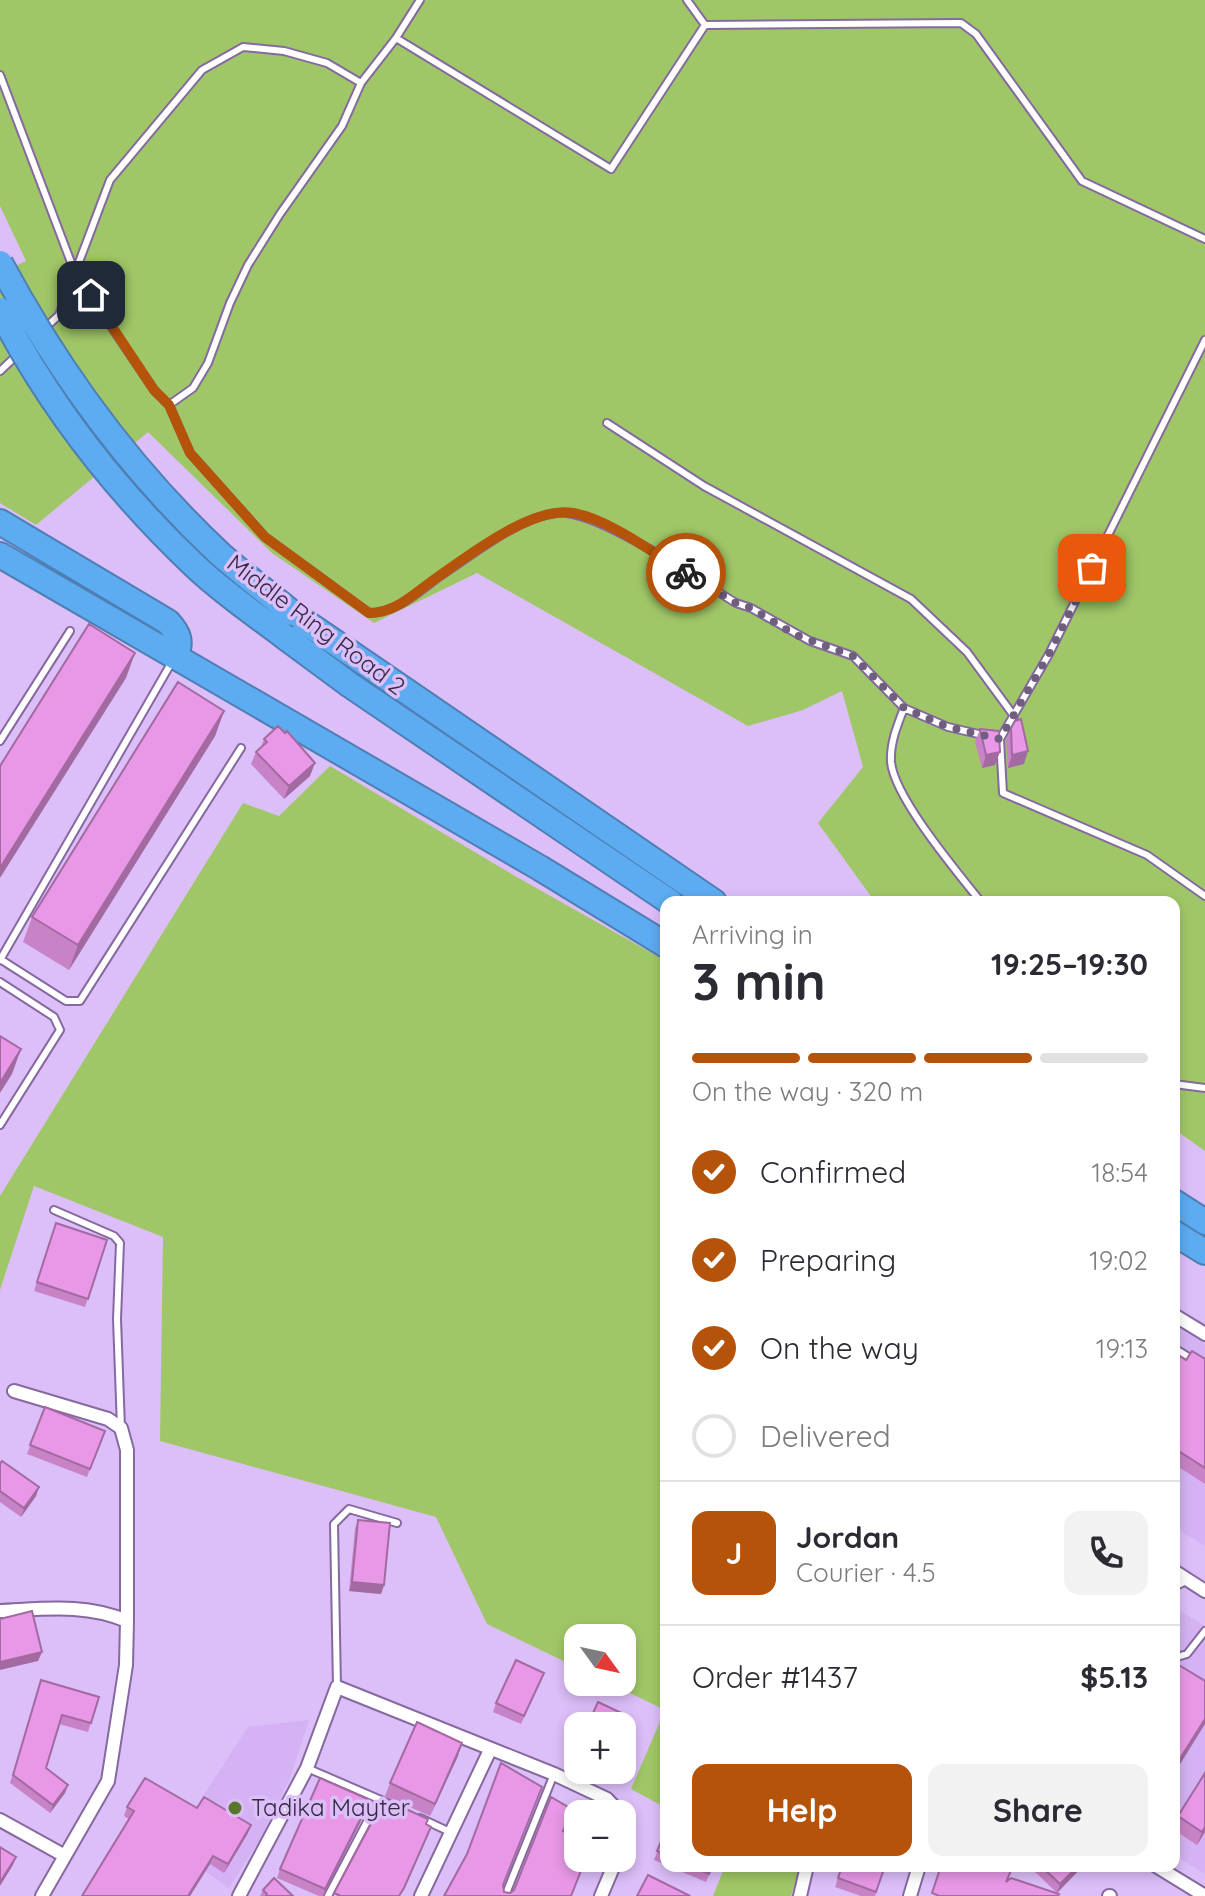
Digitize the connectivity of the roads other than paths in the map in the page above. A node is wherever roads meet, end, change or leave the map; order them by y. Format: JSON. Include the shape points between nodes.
{"nodes":[{"id":1,"x":420,"y":0,"type":"edge"},
{"id":2,"x":687,"y":0,"type":"edge"},
{"id":3,"x":705,"y":25,"type":"junction"},
{"id":4,"x":396,"y":38,"type":"junction"},
{"id":5,"x":0,"y":75,"type":"edge"},
{"id":6,"x":361,"y":83,"type":"junction"},
{"id":7,"x":1205,"y":239,"type":"edge"},
{"id":8,"x":0,"y":263,"type":"edge"},
{"id":9,"x":75,"y":273,"type":"junction"},
{"id":10,"x":0,"y":310,"type":"edge"},
{"id":11,"x":1205,"y":340,"type":"edge"},
{"id":12,"x":0,"y":371,"type":"edge"},
{"id":13,"x":169,"y":405,"type":"junction"},
{"id":14,"x":607,"y":423,"type":"dead end"},
{"id":15,"x":0,"y":522,"type":"edge"},
{"id":16,"x":0,"y":555,"type":"edge"},
{"id":17,"x":70,"y":631,"type":"dead end"},
{"id":18,"x":175,"y":657,"type":"junction"},
{"id":19,"x":904,"y":708,"type":"junction"},
{"id":20,"x":1014,"y":716,"type":"junction"},
{"id":21,"x":1000,"y":739,"type":"junction"},
{"id":22,"x":0,"y":741,"type":"edge"},
{"id":23,"x":241,"y":748,"type":"dead end"},
{"id":24,"x":661,"y":896,"type":"edge"},
{"id":25,"x":705,"y":896,"type":"edge"},
{"id":26,"x":977,"y":896,"type":"edge"},
{"id":27,"x":1205,"y":896,"type":"edge"},
{"id":28,"x":660,"y":941,"type":"edge"},
{"id":29,"x":0,"y":959,"type":"edge"},
{"id":30,"x":0,"y":982,"type":"edge"},
{"id":31,"x":1180,"y":1085,"type":"edge"},
{"id":32,"x":1205,"y":1088,"type":"edge"},
{"id":33,"x":0,"y":1125,"type":"edge"},
{"id":34,"x":1180,"y":1206,"type":"edge"},
{"id":35,"x":54,"y":1210,"type":"dead end"},
{"id":36,"x":1205,"y":1222,"type":"edge"},
{"id":37,"x":1180,"y":1237,"type":"edge"},
{"id":38,"x":1205,"y":1252,"type":"edge"},
{"id":39,"x":1180,"y":1319,"type":"edge"},
{"id":40,"x":1205,"y":1334,"type":"edge"},
{"id":41,"x":1180,"y":1352,"type":"edge"},
{"id":42,"x":1203,"y":1367,"type":"edge"},
{"id":43,"x":14,"y":1391,"type":"dead end"},
{"id":44,"x":121,"y":1428,"type":"junction"},
{"id":45,"x":397,"y":1523,"type":"dead end"},
{"id":46,"x":1180,"y":1575,"type":"edge"},
{"id":47,"x":1188,"y":1580,"type":"junction"},
{"id":48,"x":1180,"y":1584,"type":"edge"},
{"id":49,"x":1205,"y":1591,"type":"edge"},
{"id":50,"x":0,"y":1611,"type":"edge"},
{"id":51,"x":127,"y":1621,"type":"junction"},
{"id":52,"x":1205,"y":1631,"type":"edge"},
{"id":53,"x":1180,"y":1656,"type":"edge"},
{"id":54,"x":337,"y":1687,"type":"junction"},
{"id":55,"x":490,"y":1750,"type":"junction"},
{"id":56,"x":307,"y":1768,"type":"junction"},
{"id":57,"x":554,"y":1774,"type":"junction"},
{"id":58,"x":379,"y":1799,"type":"junction"},
{"id":59,"x":608,"y":1800,"type":"edge"},
{"id":60,"x":392,"y":1805,"type":"edge"},
{"id":61,"x":416,"y":1816,"type":"edge"},
{"id":62,"x":0,"y":1820,"type":"edge"},
{"id":63,"x":452,"y":1833,"type":"junction"},
{"id":64,"x":65,"y":1856,"type":"junction"},
{"id":65,"x":611,"y":1872,"type":"edge"},
{"id":66,"x":806,"y":1872,"type":"edge"},
{"id":67,"x":917,"y":1872,"type":"edge"},
{"id":68,"x":1166,"y":1872,"type":"edge"},
{"id":69,"x":42,"y":1896,"type":"edge"},
{"id":70,"x":239,"y":1896,"type":"edge"},
{"id":71,"x":328,"y":1896,"type":"edge"},
{"id":72,"x":421,"y":1896,"type":"edge"},
{"id":73,"x":505,"y":1896,"type":"edge"},
{"id":74,"x":601,"y":1896,"type":"edge"},
{"id":75,"x":800,"y":1896,"type":"edge"},
{"id":76,"x":910,"y":1896,"type":"edge"},
{"id":77,"x":1205,"y":1896,"type":"edge"}],
"edges":[{"from":1,"to":4,"type":"lane"},
{"from":2,"to":3,"type":"lane"},
{"from":3,"to":4,"type":"lane","via":[[611,169]]},
{"from":3,"to":7,"type":"lane","via":[[961,23],[976,34],[1082,181]]},
{"from":4,"to":6,"type":"lane"},
{"from":5,"to":9,"type":"lane"},
{"from":6,"to":9,"type":"lane","via":[[327,63],[243,47],[202,70],[110,180]]},
{"from":6,"to":13,"type":"lane","via":[[342,126],[248,265],[208,363],[193,388]]},
{"from":8,"to":25,"type":"highway","name":"Middle Ring Road 2","bridge":true,"via":[[90,409],[165,498],[223,556],[292,613]]},
{"from":9,"to":12,"type":"lane","via":[[59,315]]},
{"from":9,"to":13,"type":"lane"},
{"from":10,"to":24,"type":"highway","name":"Middle Ring Road 2","bridge":true,"via":[[64,416],[134,504],[196,567],[350,685]]},
{"from":11,"to":20,"type":"lane"},
{"from":13,"to":19,"type":"lane","via":[[190,453],[265,537],[369,613],[403,603],[527,522],[575,513],[612,528],[796,635],[853,656]]},
{"from":14,"to":20,"type":"lane","via":[[704,486],[911,599],[967,652]]},
{"from":15,"to":18,"type":"highway","via":[[168,622],[180,645]]},
{"from":16,"to":18,"type":"highway"},
{"from":17,"to":22,"type":"lane"},
{"from":18,"to":28,"type":"highway"},
{"from":18,"to":29,"type":"lane"},
{"from":19,"to":21,"type":"lane","via":[[948,727]]},
{"from":19,"to":26,"type":"lane","via":[[893,736],[895,779]]},
{"from":20,"to":21,"type":"lane"},
{"from":21,"to":27,"type":"lane","via":[[1003,793],[1147,855]]},
{"from":23,"to":29,"type":"lane","via":[[80,1001],[66,1001]]},
{"from":30,"to":33,"type":"lane","via":[[54,1017],[60,1030]]},
{"from":31,"to":32,"type":"lane"},
{"from":34,"to":36,"type":"highway"},
{"from":35,"to":44,"type":"lane","via":[[120,1243]]},
{"from":37,"to":38,"type":"highway"},
{"from":39,"to":40,"type":"street"},
{"from":41,"to":42,"type":"lane"},
{"from":43,"to":44,"type":"street","via":[[108,1419]]},
{"from":44,"to":51,"type":"street","via":[[127,1450]]},
{"from":45,"to":54,"type":"lane","via":[[349,1509],[334,1524]]},
{"from":46,"to":47,"type":"street"},
{"from":47,"to":48,"type":"lane"},
{"from":47,"to":49,"type":"street"},
{"from":50,"to":51,"type":"street","via":[[84,1608]]},
{"from":51,"to":64,"type":"street","via":[[126,1665],[108,1781]]},
{"from":52,"to":53,"type":"lane"},
{"from":54,"to":55,"type":"street"},
{"from":54,"to":56,"type":"street"},
{"from":55,"to":57,"type":"street"},
{"from":55,"to":63,"type":"street"},
{"from":56,"to":58,"type":"lane"},
{"from":56,"to":70,"type":"street"},
{"from":57,"to":59,"type":"street"},
{"from":57,"to":73,"type":"lane"},
{"from":58,"to":60,"type":"lane"},
{"from":58,"to":71,"type":"lane"},
{"from":61,"to":63,"type":"lane"},
{"from":62,"to":64,"type":"street"},
{"from":63,"to":72,"type":"street"},
{"from":64,"to":69,"type":"street"},
{"from":65,"to":74,"type":"street"},
{"from":66,"to":75,"type":"street"},
{"from":67,"to":76,"type":"street"},
{"from":68,"to":77,"type":"street"}]}
